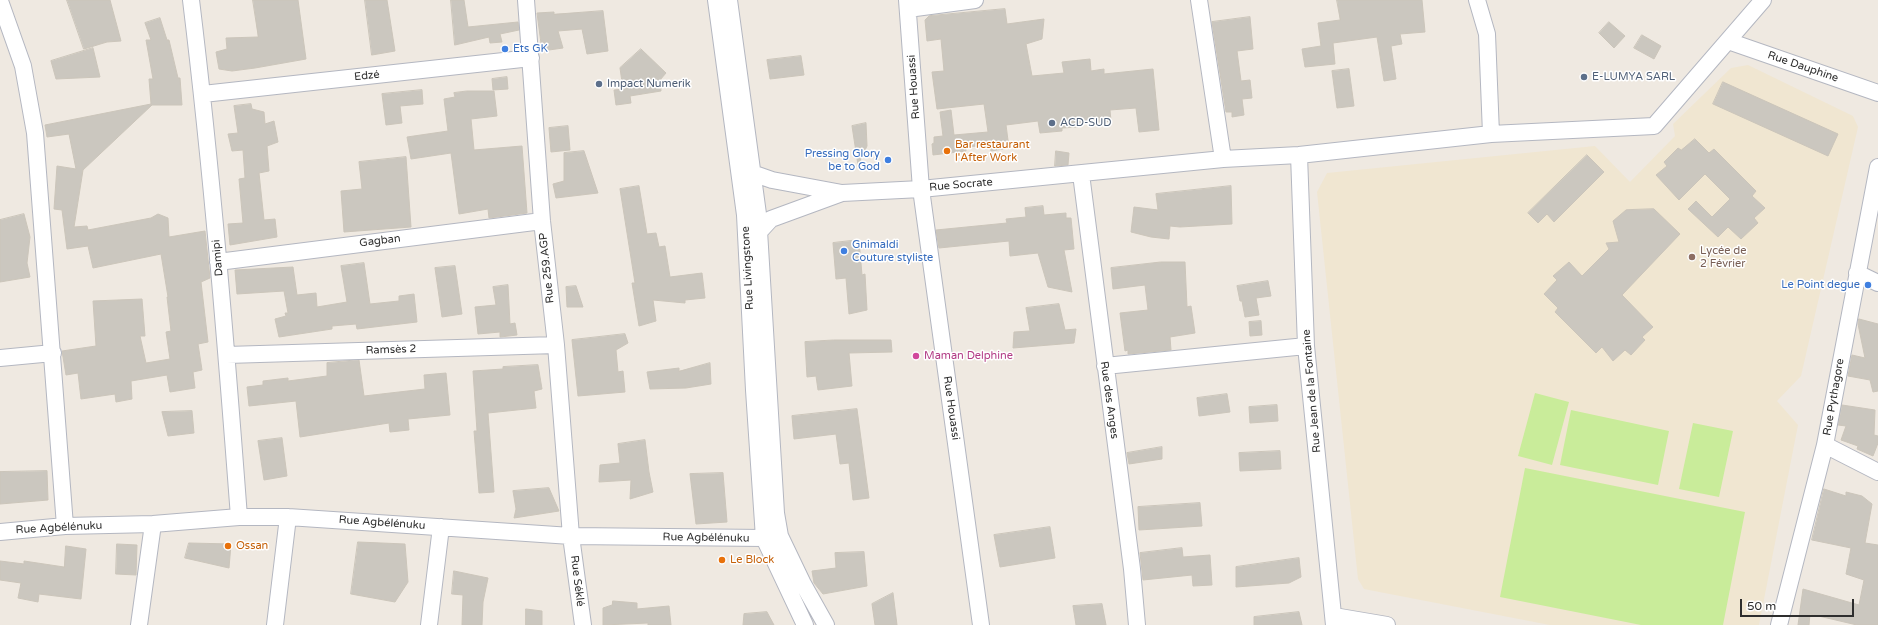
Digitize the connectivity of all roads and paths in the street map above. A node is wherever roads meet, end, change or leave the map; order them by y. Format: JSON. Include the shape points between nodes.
{"nodes":[{"id":1,"x":191,"y":0,"type":"edge"},
{"id":2,"x":526,"y":0,"type":"edge"},
{"id":3,"x":716,"y":0,"type":"edge"},
{"id":4,"x":729,"y":0,"type":"edge"},
{"id":5,"x":975,"y":0,"type":"edge"},
{"id":6,"x":1199,"y":0,"type":"edge"},
{"id":7,"x":1477,"y":0,"type":"edge"},
{"id":8,"x":1763,"y":0,"type":"edge"},
{"id":9,"x":0,"y":1,"type":"edge"},
{"id":10,"x":908,"y":4,"type":"edge"},
{"id":11,"x":1728,"y":41,"type":"junction"},
{"id":12,"x":531,"y":58,"type":"junction"},
{"id":13,"x":1878,"y":93,"type":"edge"},
{"id":14,"x":203,"y":94,"type":"junction"},
{"id":15,"x":1491,"y":134,"type":"junction"},
{"id":16,"x":1299,"y":155,"type":"junction"},
{"id":17,"x":1223,"y":160,"type":"junction"},
{"id":18,"x":1878,"y":167,"type":"edge"},
{"id":19,"x":752,"y":173,"type":"junction"},
{"id":20,"x":1081,"y":174,"type":"junction"},
{"id":21,"x":921,"y":189,"type":"junction"},
{"id":22,"x":842,"y":193,"type":"junction"},
{"id":23,"x":752,"y":214,"type":"junction"},
{"id":24,"x":542,"y":221,"type":"junction"},
{"id":25,"x":759,"y":232,"type":"junction"},
{"id":26,"x":218,"y":262,"type":"junction"},
{"id":27,"x":1857,"y":273,"type":"junction"},
{"id":28,"x":1878,"y":283,"type":"edge"},
{"id":29,"x":556,"y":345,"type":"junction"},
{"id":30,"x":1306,"y":346,"type":"junction"},
{"id":31,"x":52,"y":353,"type":"junction"},
{"id":32,"x":227,"y":355,"type":"junction"},
{"id":33,"x":0,"y":358,"type":"edge"},
{"id":34,"x":1105,"y":366,"type":"junction"},
{"id":35,"x":1825,"y":445,"type":"junction"},
{"id":36,"x":1878,"y":472,"type":"edge"},
{"id":37,"x":239,"y":517,"type":"junction"},
{"id":38,"x":288,"y":517,"type":"junction"},
{"id":39,"x":153,"y":524,"type":"junction"},
{"id":40,"x":65,"y":526,"type":"junction"},
{"id":41,"x":441,"y":527,"type":"junction"},
{"id":42,"x":0,"y":532,"type":"edge"},
{"id":43,"x":571,"y":536,"type":"junction"},
{"id":44,"x":772,"y":537,"type":"junction"},
{"id":45,"x":1334,"y":620,"type":"edge"},
{"id":46,"x":139,"y":625,"type":"edge"},
{"id":47,"x":275,"y":625,"type":"edge"},
{"id":48,"x":428,"y":625,"type":"edge"},
{"id":49,"x":583,"y":625,"type":"edge"},
{"id":50,"x":805,"y":625,"type":"edge"},
{"id":51,"x":826,"y":625,"type":"edge"},
{"id":52,"x":981,"y":625,"type":"edge"},
{"id":53,"x":1137,"y":625,"type":"edge"},
{"id":54,"x":1387,"y":625,"type":"edge"},
{"id":55,"x":1779,"y":625,"type":"edge"}],
"edges":[{"from":1,"to":14,"type":"street","name":"Damipi"},
{"from":2,"to":12,"type":"street","name":"Rue 259.AGP"},
{"from":3,"to":23,"type":"street","name":"Rue Livingstone"},
{"from":4,"to":19,"type":"street","name":"Rue Livingstone"},
{"from":5,"to":10,"type":"street"},
{"from":6,"to":17,"type":"street"},
{"from":7,"to":15,"type":"street","via":[[1487,34]]},
{"from":8,"to":11,"type":"street","name":"Rue Socrate"},
{"from":9,"to":31,"type":"street","via":[[23,66],[35,133]]},
{"from":10,"to":21,"type":"street","name":"Rue Houassi"},
{"from":11,"to":13,"type":"street","name":"Rue Dauphine"},
{"from":11,"to":15,"type":"street","name":"Rue Socrate","via":[[1654,126]]},
{"from":12,"to":14,"type":"street","name":"Edzé"},
{"from":12,"to":24,"type":"street","name":"Rue 259.AGP"},
{"from":14,"to":26,"type":"street","name":"Damipi"},
{"from":15,"to":16,"type":"street","name":"Rue Socrate"},
{"from":16,"to":17,"type":"street","name":"Rue Socrate"},
{"from":16,"to":30,"type":"street","name":"Rue Jean de la Fontaine"},
{"from":17,"to":20,"type":"street","name":"Rue Socrate"},
{"from":18,"to":27,"type":"street","name":"Rue Pythagore"},
{"from":19,"to":22,"type":"street","via":[[772,180]]},
{"from":19,"to":23,"type":"street","name":"Rue Livingstone"},
{"from":20,"to":21,"type":"street","name":"Rue Socrate"},
{"from":20,"to":34,"type":"street","name":"Rue des Anges"},
{"from":21,"to":22,"type":"street","name":"Rue Socrate"},
{"from":21,"to":52,"type":"street","name":"Rue Houassi"},
{"from":22,"to":25,"type":"street","via":[[771,219]]},
{"from":23,"to":25,"type":"street","name":"Rue Livingstone"},
{"from":23,"to":44,"type":"street","name":"Rue Livingstone","via":[[754,390]]},
{"from":24,"to":26,"type":"street","name":"Gagban"},
{"from":24,"to":29,"type":"street","name":"Rue 259.AGP"},
{"from":25,"to":44,"type":"street","name":"Rue Livingstone","via":[[776,513]]},
{"from":26,"to":32,"type":"street","name":"Damipi"},
{"from":27,"to":28,"type":"street"},
{"from":27,"to":35,"type":"street","name":"Rue Pythagore"},
{"from":29,"to":32,"type":"street","name":"Ramsès 2"},
{"from":29,"to":43,"type":"street","name":"Rue 259.AGP"},
{"from":30,"to":34,"type":"street"},
{"from":30,"to":45,"type":"street","name":"Rue Jean de la Fontaine"},
{"from":31,"to":33,"type":"street"},
{"from":31,"to":40,"type":"street"},
{"from":32,"to":37,"type":"street","name":"Damipi"},
{"from":34,"to":53,"type":"street","name":"Rue des Anges"},
{"from":35,"to":36,"type":"street"},
{"from":35,"to":55,"type":"street","name":"Rue Pythagore"},
{"from":37,"to":38,"type":"street","name":"Rue Agbélénuku"},
{"from":37,"to":39,"type":"street","name":"Rue Agbélénuku"},
{"from":38,"to":41,"type":"street","name":"Rue Agbélénuku"},
{"from":38,"to":47,"type":"street"},
{"from":39,"to":40,"type":"street","name":"Rue Agbélénuku"},
{"from":39,"to":46,"type":"street"},
{"from":40,"to":42,"type":"street","name":"Rue Agbélénuku"},
{"from":41,"to":43,"type":"street","name":"Rue Agbélénuku"},
{"from":41,"to":48,"type":"street"},
{"from":43,"to":44,"type":"street","name":"Rue Agbélénuku"},
{"from":43,"to":49,"type":"street","name":"Rue Séklé"},
{"from":44,"to":50,"type":"street"},
{"from":44,"to":51,"type":"street"},
{"from":45,"to":54,"type":"street"}]}
